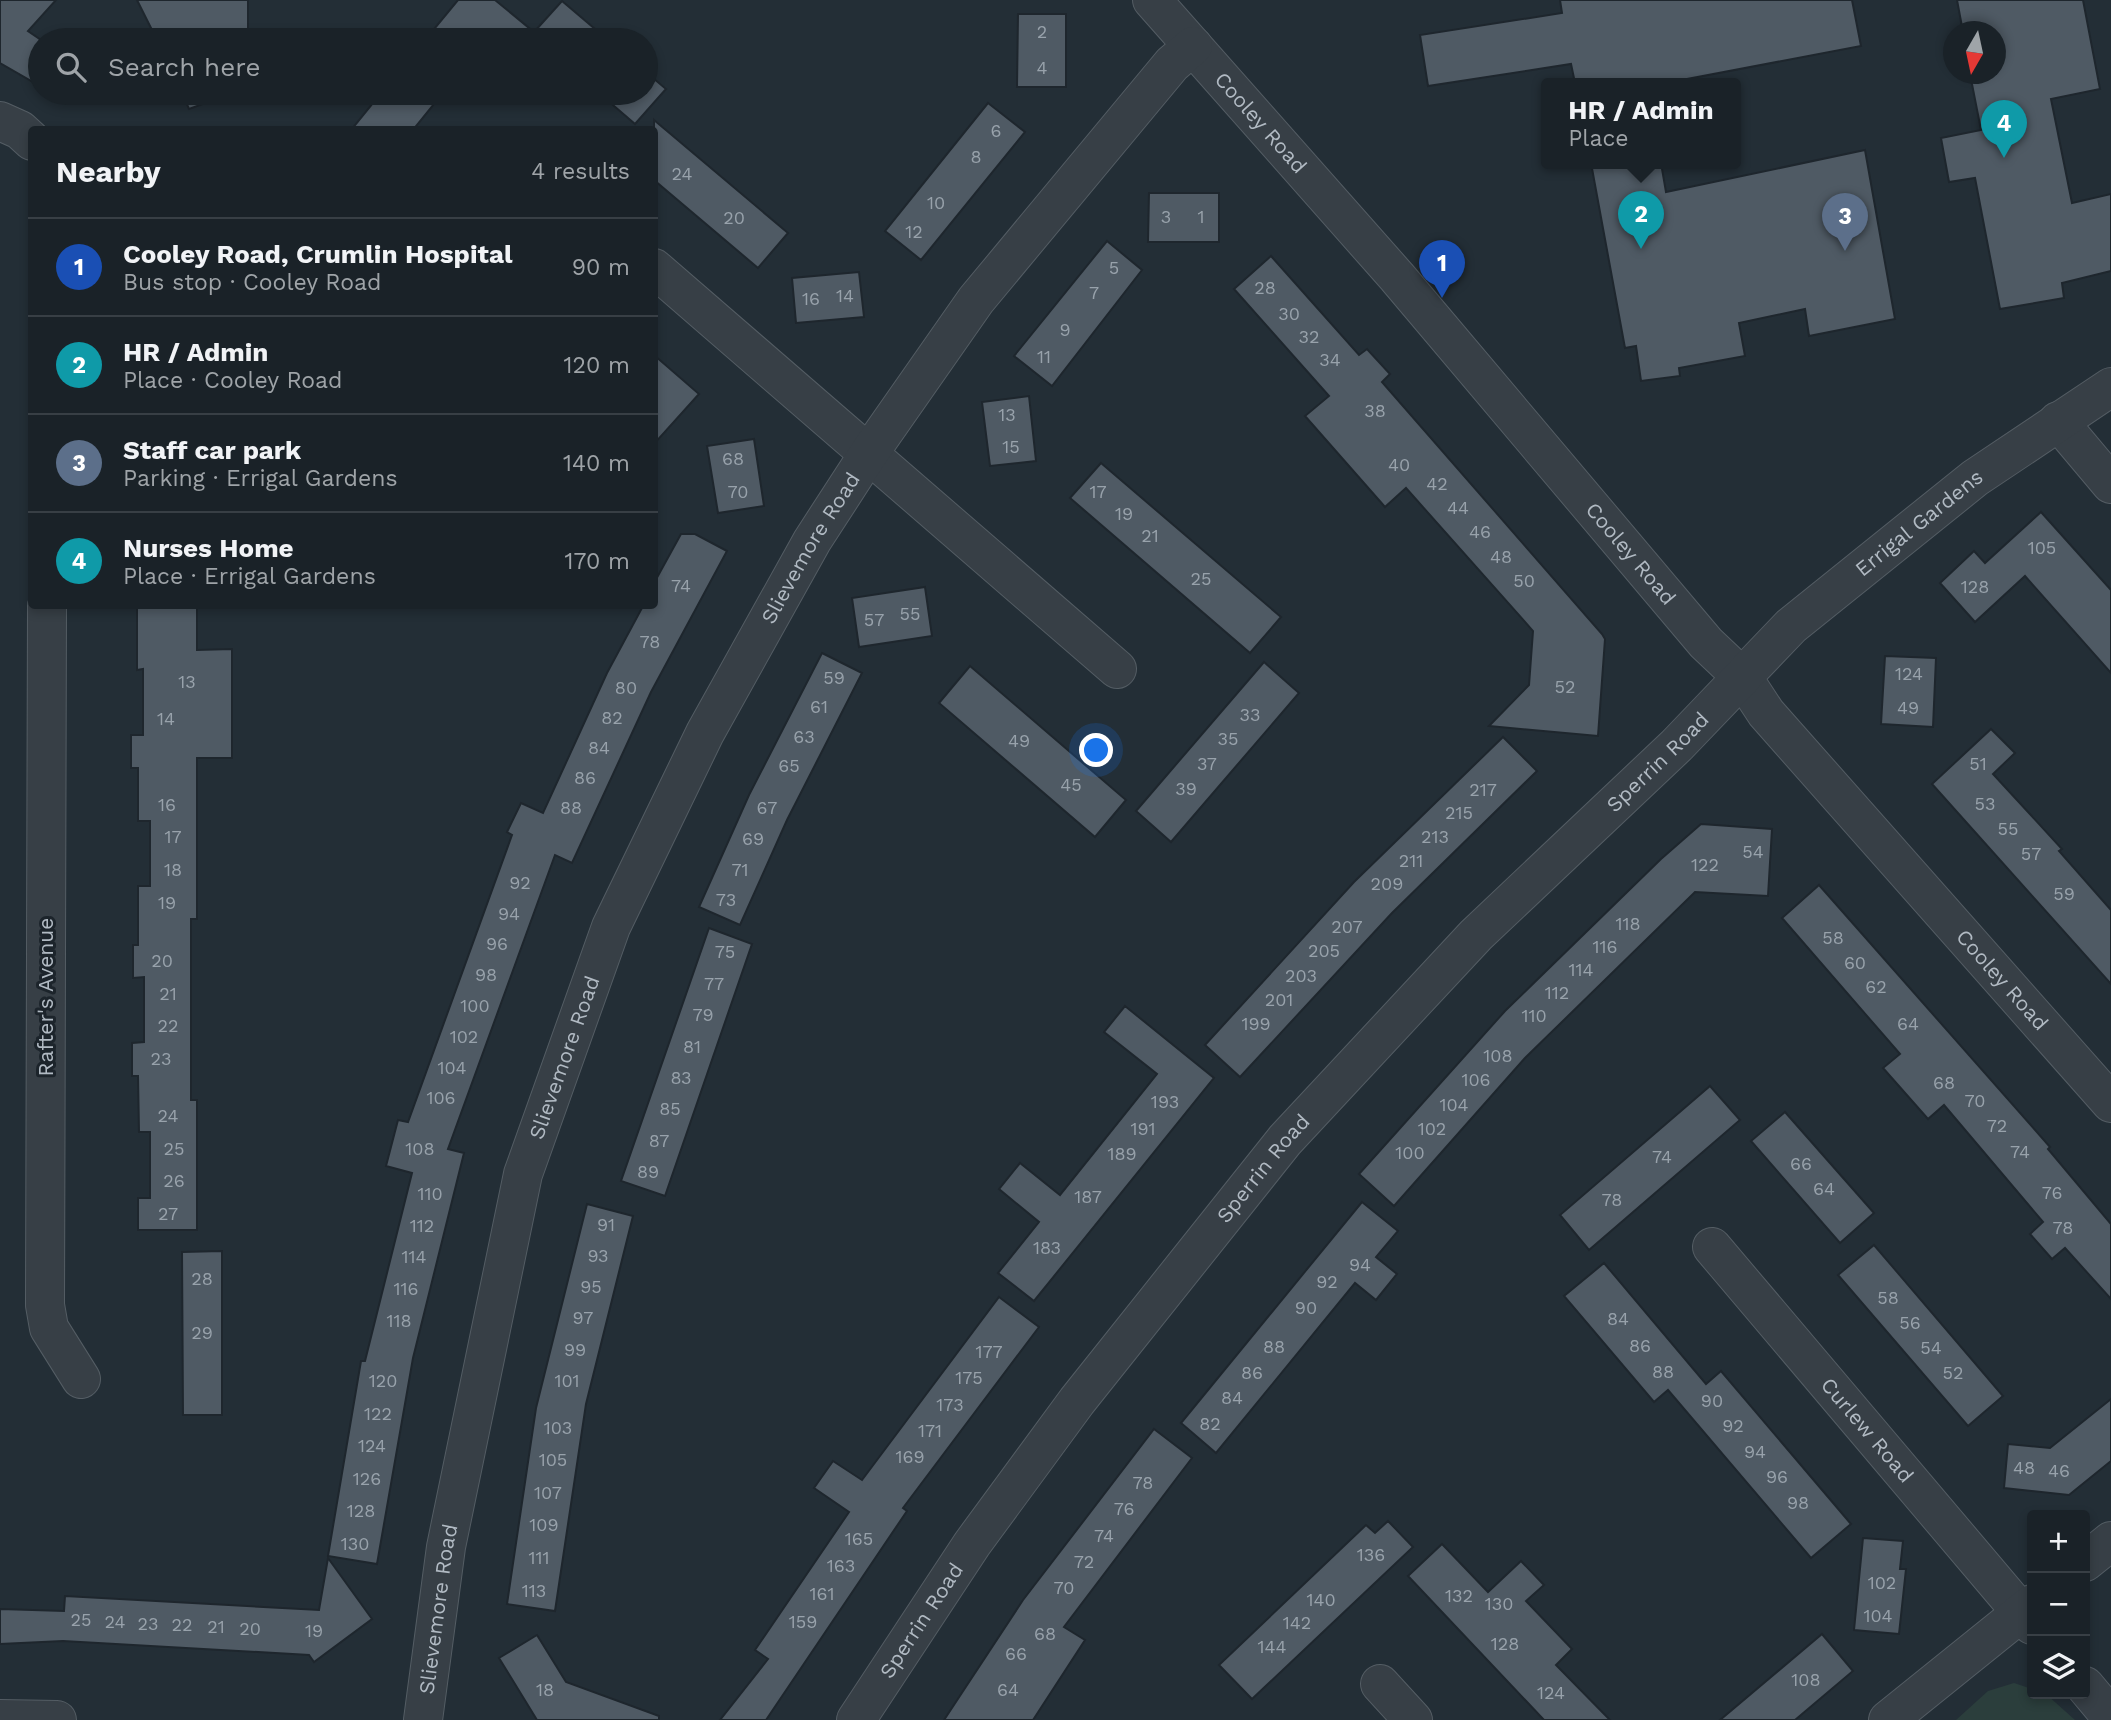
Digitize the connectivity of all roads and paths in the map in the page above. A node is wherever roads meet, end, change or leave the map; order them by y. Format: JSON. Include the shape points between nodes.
{"nodes":[{"id":1,"x":1152,"y":0,"type":"edge"},
{"id":2,"x":1193,"y":46,"type":"junction"},
{"id":3,"x":0,"y":121,"type":"edge"},
{"id":4,"x":28,"y":137,"type":"edge"},
{"id":5,"x":658,"y":271,"type":"edge"},
{"id":6,"x":2111,"y":387,"type":"edge"},
{"id":7,"x":2058,"y":421,"type":"junction"},
{"id":8,"x":869,"y":453,"type":"junction"},
{"id":9,"x":2111,"y":484,"type":"edge"},
{"id":10,"x":47,"y":609,"type":"edge"},
{"id":11,"x":1117,"y":669,"type":"dead end"},
{"id":12,"x":1742,"y":678,"type":"junction"},
{"id":13,"x":2111,"y":1103,"type":"edge"},
{"id":14,"x":1712,"y":1247,"type":"dead end"},
{"id":15,"x":81,"y":1379,"type":"dead end"},
{"id":16,"x":2111,"y":1541,"type":"edge"},
{"id":17,"x":2090,"y":1558,"type":"edge"},
{"id":18,"x":2027,"y":1612,"type":"edge"},
{"id":19,"x":2027,"y":1616,"type":"edge"},
{"id":20,"x":1380,"y":1684,"type":"dead end"},
{"id":21,"x":2090,"y":1692,"type":"edge"},
{"id":22,"x":2111,"y":1717,"type":"edge"},
{"id":23,"x":0,"y":1719,"type":"edge"},
{"id":24,"x":57,"y":1720,"type":"edge"},
{"id":25,"x":423,"y":1720,"type":"edge"},
{"id":26,"x":856,"y":1720,"type":"edge"},
{"id":27,"x":1413,"y":1720,"type":"edge"},
{"id":28,"x":1888,"y":1720,"type":"edge"}],
"edges":[{"from":1,"to":2,"type":"street","name":"Cooley Road"},
{"from":2,"to":8,"type":"street","name":"Slievemore Road","via":[[1172,64],[976,300]]},
{"from":2,"to":12,"type":"street","name":"Cooley Road","via":[[1397,277],[1706,643]]},
{"from":3,"to":4,"type":"street"},
{"from":5,"to":8,"type":"street","name":"Slievemore Road"},
{"from":6,"to":7,"type":"street","name":"Errigal Gardens"},
{"from":7,"to":9,"type":"street"},
{"from":7,"to":12,"type":"street","name":"Errigal Gardens","via":[[1975,478],[1791,625]]},
{"from":8,"to":11,"type":"street","name":"Slievemore Road"},
{"from":8,"to":25,"type":"street","name":"Slievemore Road","via":[[812,541],[705,733],[611,927],[527,1161],[446,1547]]},
{"from":10,"to":15,"type":"street","name":"Rafter's Avenue","via":[[45,1305],[49,1328]]},
{"from":12,"to":13,"type":"street","name":"Cooley Road","via":[[1766,713]]},
{"from":12,"to":26,"type":"street","name":"Sperrin Road","via":[[1476,935],[1285,1140],[1077,1401],[972,1544]]},
{"from":14,"to":18,"type":"street","name":"Curlew Road"},
{"from":16,"to":17,"type":"street"},
{"from":19,"to":28,"type":"street","name":"Curlew Road"},
{"from":20,"to":27,"type":"street"},
{"from":21,"to":22,"type":"street"},
{"from":23,"to":24,"type":"street"}]}
